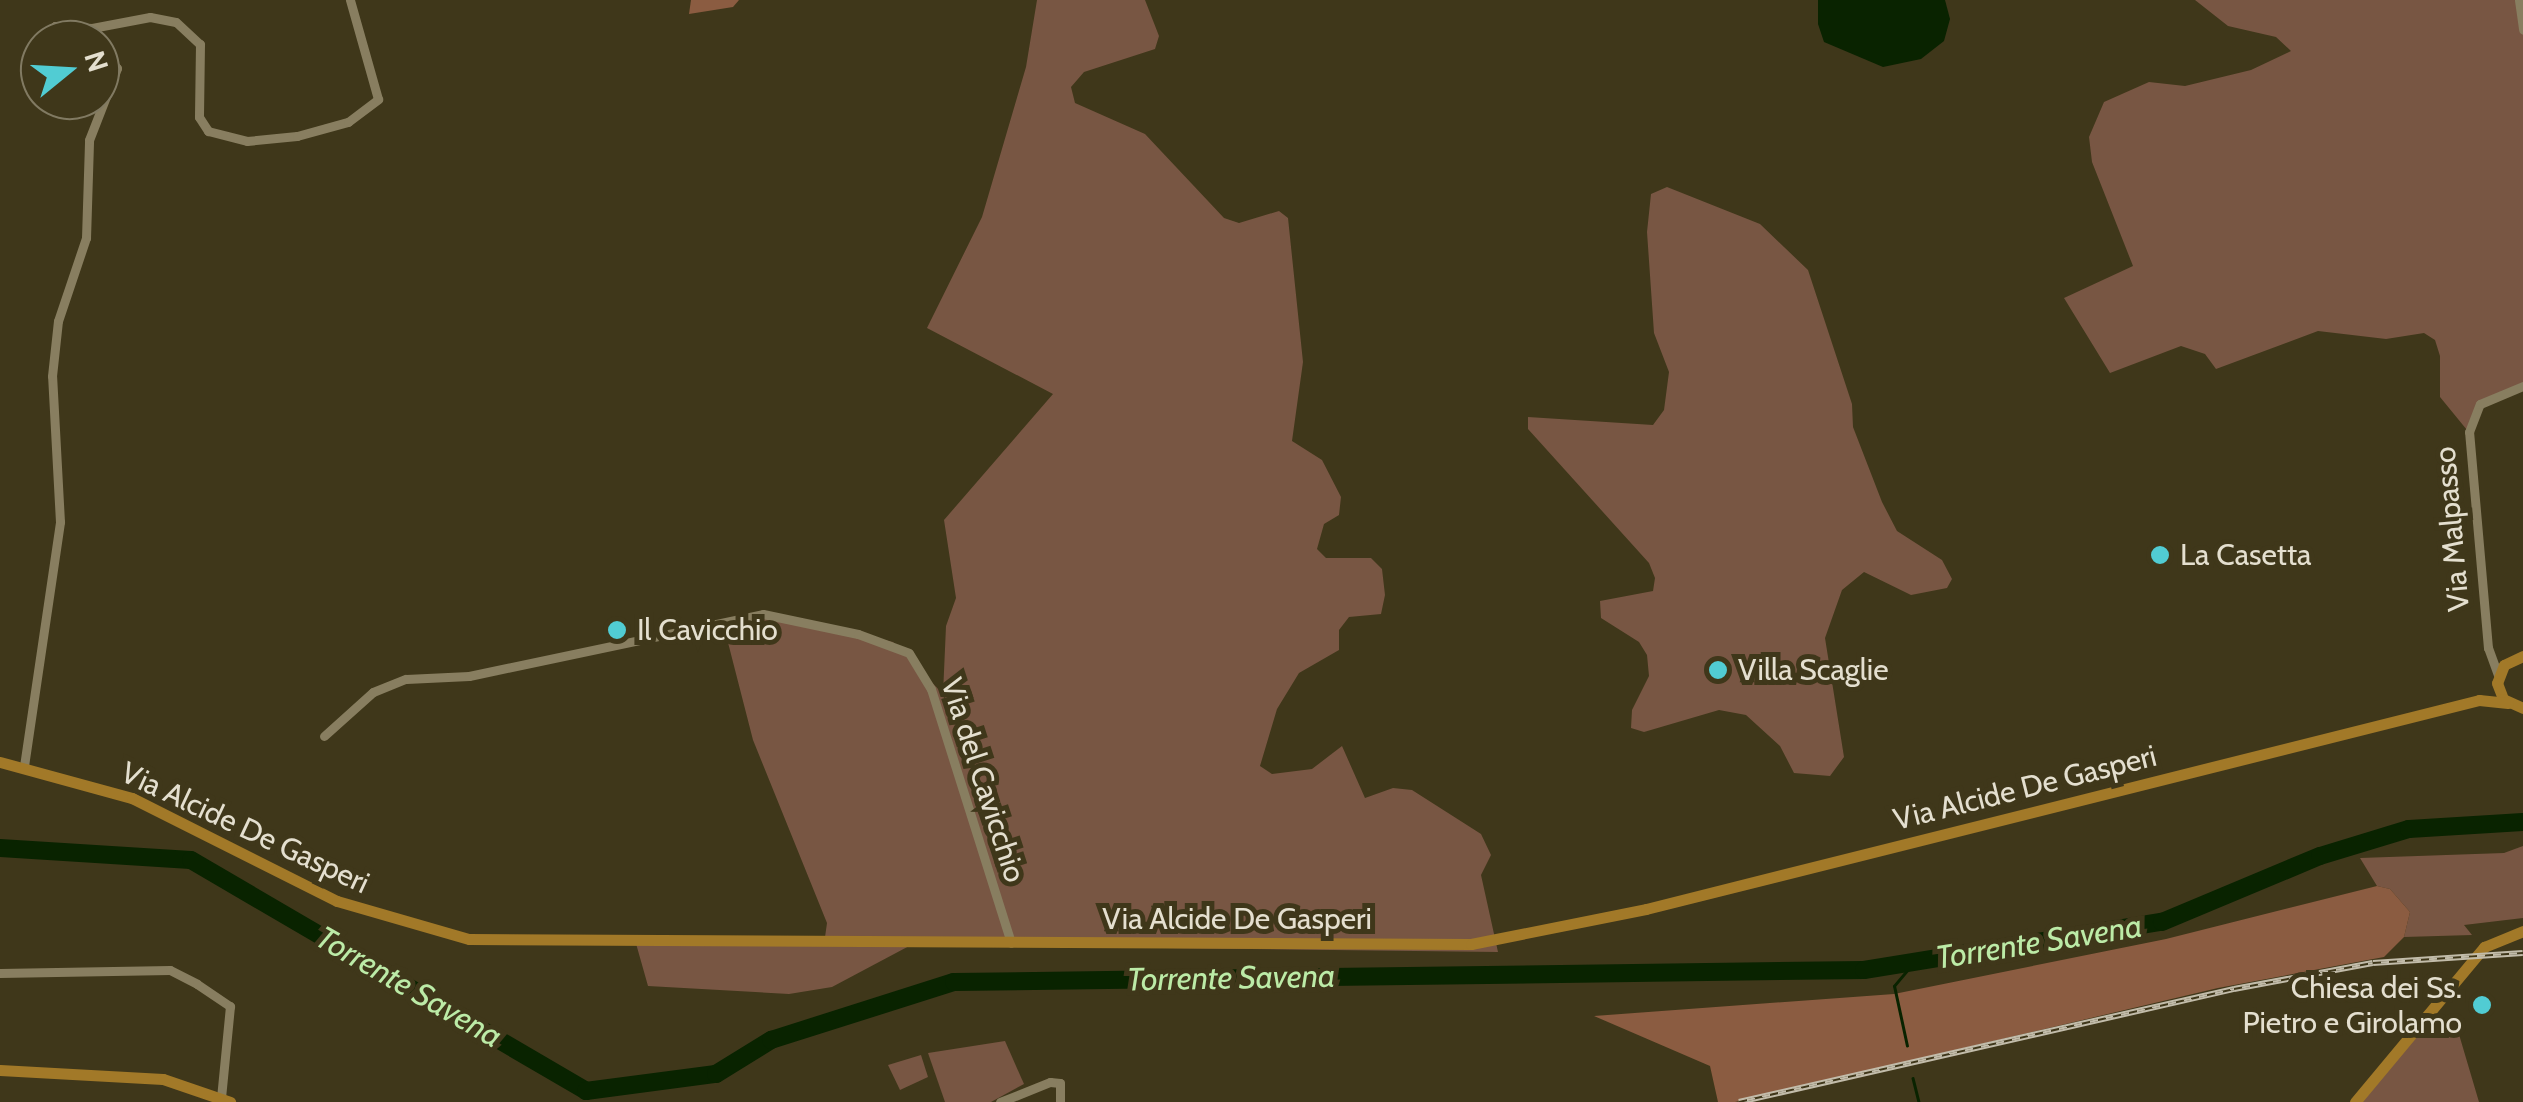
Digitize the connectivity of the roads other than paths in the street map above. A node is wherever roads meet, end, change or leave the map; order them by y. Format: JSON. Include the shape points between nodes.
{"nodes":[{"id":1,"x":350,"y":0,"type":"edge"},
{"id":2,"x":2519,"y":0,"type":"edge"},
{"id":3,"x":120,"y":23,"type":"edge"},
{"id":4,"x":2523,"y":30,"type":"edge"},
{"id":5,"x":96,"y":120,"type":"edge"},
{"id":6,"x":2523,"y":386,"type":"edge"},
{"id":7,"x":2487,"y":640,"type":"junction"},
{"id":8,"x":2516,"y":658,"type":"edge"},
{"id":9,"x":2497,"y":679,"type":"junction"},
{"id":10,"x":2479,"y":700,"type":"junction"},
{"id":11,"x":2518,"y":708,"type":"edge"},
{"id":12,"x":324,"y":736,"type":"dead end"},
{"id":13,"x":0,"y":762,"type":"edge"},
{"id":14,"x":24,"y":766,"type":"junction"},
{"id":15,"x":2523,"y":930,"type":"edge"},
{"id":16,"x":1011,"y":943,"type":"junction"},
{"id":17,"x":0,"y":973,"type":"edge"},
{"id":18,"x":0,"y":1070,"type":"edge"},
{"id":19,"x":225,"y":1100,"type":"edge"},
{"id":20,"x":1000,"y":1102,"type":"edge"},
{"id":21,"x":1060,"y":1102,"type":"edge"},
{"id":22,"x":2355,"y":1102,"type":"edge"}],
"edges":[{"from":1,"to":3,"type":"street","via":[[378,98],[368,113],[298,136],[246,141],[208,131],[198,105],[200,44],[176,22],[150,17]]},
{"from":2,"to":4,"type":"street"},
{"from":5,"to":14,"type":"street","via":[[88,140],[86,238],[58,321],[52,376],[60,522]]},
{"from":6,"to":7,"type":"street","name":"Via Malpasso","via":[[2480,404],[2469,432]]},
{"from":7,"to":8,"type":"street","name":"Via Malpasso","via":[[2497,660]]},
{"from":7,"to":9,"type":"street","name":"Via Malpasso"},
{"from":8,"to":9,"type":"main road","name":"Via Alcide De Gasperi"},
{"from":9,"to":10,"type":"main road","name":"Via Alcide De Gasperi"},
{"from":9,"to":11,"type":"main road"},
{"from":10,"to":11,"type":"main road","name":"Via Alcide De Gasperi"},
{"from":10,"to":16,"type":"main road","name":"Via Alcide De Gasperi","via":[[1516,938],[1410,945]]},
{"from":12,"to":16,"type":"street","name":"Via del Cavicchio","via":[[373,692],[406,679],[469,676],[762,614],[858,634],[909,652],[931,689]]},
{"from":13,"to":14,"type":"main road","name":"Via Alcide De Gasperi"},
{"from":14,"to":16,"type":"main road","name":"Via Alcide De Gasperi","via":[[132,798],[337,901],[469,940]]},
{"from":15,"to":22,"type":"main road","via":[[2484,948]]},
{"from":17,"to":19,"type":"street","via":[[170,970],[208,990],[231,1011]]},
{"from":18,"to":19,"type":"main road","via":[[163,1078]]},
{"from":20,"to":21,"type":"street","via":[[1050,1082],[1060,1083]]}]}
